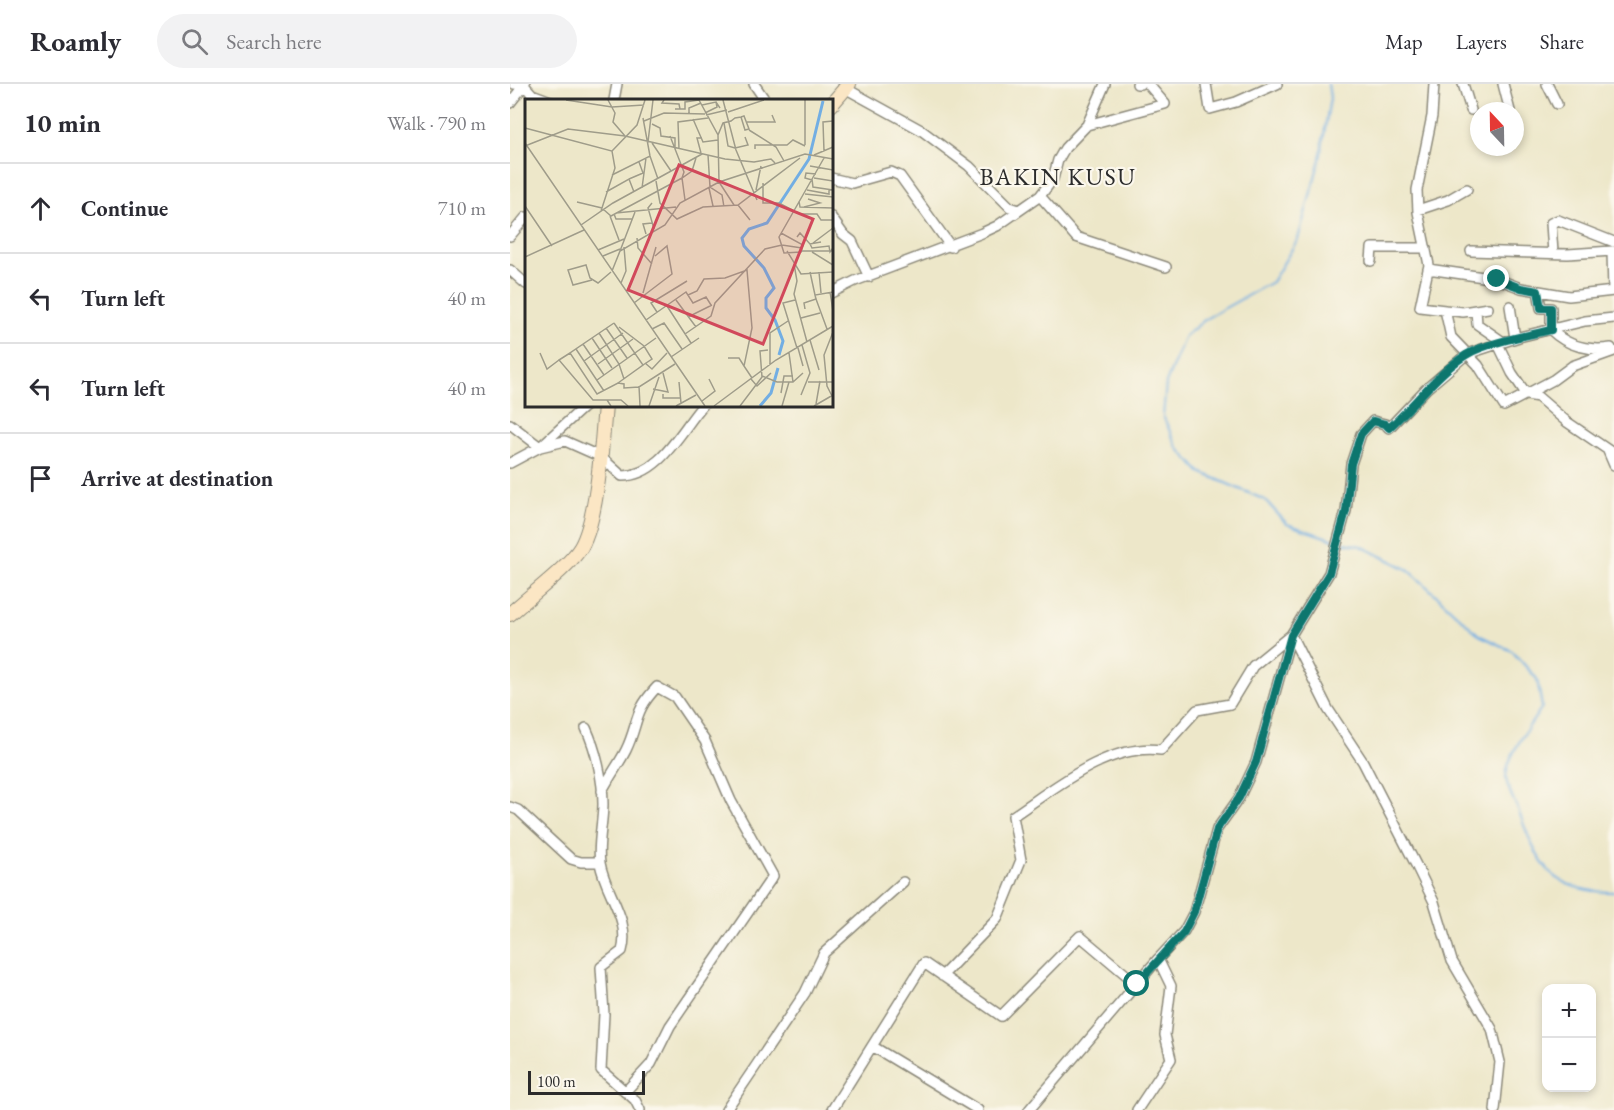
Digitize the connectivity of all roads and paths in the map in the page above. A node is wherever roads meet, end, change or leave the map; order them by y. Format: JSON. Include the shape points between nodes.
{"nodes":[{"id":1,"x":521,"y":84,"type":"edge"},
{"id":2,"x":617,"y":84,"type":"edge"},
{"id":3,"x":754,"y":84,"type":"edge"},
{"id":4,"x":1105,"y":84,"type":"edge"},
{"id":5,"x":1148,"y":84,"type":"edge"},
{"id":6,"x":1206,"y":84,"type":"edge"},
{"id":7,"x":1277,"y":84,"type":"edge"},
{"id":8,"x":1434,"y":84,"type":"edge"},
{"id":9,"x":1463,"y":84,"type":"edge"},
{"id":10,"x":1503,"y":84,"type":"edge"},
{"id":11,"x":1547,"y":84,"type":"edge"},
{"id":12,"x":845,"y":85,"type":"edge"},
{"id":13,"x":1256,"y":89,"type":"edge"},
{"id":14,"x":545,"y":99,"type":"edge"},
{"id":15,"x":614,"y":99,"type":"edge"},
{"id":16,"x":764,"y":99,"type":"edge"},
{"id":17,"x":1508,"y":102,"type":"edge"},
{"id":18,"x":510,"y":103,"type":"edge"},
{"id":19,"x":832,"y":104,"type":"edge"},
{"id":20,"x":1557,"y":104,"type":"dead end"},
{"id":21,"x":1470,"y":107,"type":"edge"},
{"id":22,"x":1086,"y":125,"type":"junction"},
{"id":23,"x":832,"y":178,"type":"edge"},
{"id":24,"x":1467,"y":189,"type":"dead end"},
{"id":25,"x":1040,"y":196,"type":"junction"},
{"id":26,"x":1019,"y":210,"type":"junction"},
{"id":27,"x":1418,"y":210,"type":"junction"},
{"id":28,"x":525,"y":218,"type":"edge"},
{"id":29,"x":832,"y":218,"type":"edge"},
{"id":30,"x":510,"y":236,"type":"edge"},
{"id":31,"x":1614,"y":242,"type":"edge"},
{"id":32,"x":951,"y":247,"type":"junction"},
{"id":33,"x":1426,"y":248,"type":"junction"},
{"id":34,"x":1471,"y":251,"type":"dead end"},
{"id":35,"x":1553,"y":253,"type":"junction"},
{"id":36,"x":1371,"y":261,"type":"dead end"},
{"id":37,"x":1166,"y":267,"type":"dead end"},
{"id":38,"x":1428,"y":269,"type":"junction"},
{"id":39,"x":510,"y":270,"type":"edge"},
{"id":40,"x":869,"y":276,"type":"junction"},
{"id":41,"x":525,"y":283,"type":"edge"},
{"id":42,"x":1538,"y":291,"type":"junction"},
{"id":43,"x":1614,"y":291,"type":"edge"},
{"id":44,"x":832,"y":293,"type":"edge"},
{"id":45,"x":1510,"y":306,"type":"dead end"},
{"id":46,"x":1488,"y":308,"type":"dead end"},
{"id":47,"x":1445,"y":310,"type":"junction"},
{"id":48,"x":1476,"y":310,"type":"junction"},
{"id":49,"x":1614,"y":318,"type":"edge"},
{"id":50,"x":1551,"y":330,"type":"junction"},
{"id":51,"x":1515,"y":338,"type":"junction"},
{"id":52,"x":1501,"y":343,"type":"junction"},
{"id":53,"x":1614,"y":349,"type":"edge"},
{"id":54,"x":1467,"y":354,"type":"junction"},
{"id":55,"x":1527,"y":394,"type":"junction"},
{"id":56,"x":584,"y":406,"type":"edge"},
{"id":57,"x":605,"y":406,"type":"edge"},
{"id":58,"x":701,"y":406,"type":"edge"},
{"id":59,"x":510,"y":424,"type":"edge"},
{"id":60,"x":540,"y":447,"type":"junction"},
{"id":61,"x":1611,"y":452,"type":"edge"},
{"id":62,"x":601,"y":457,"type":"junction"},
{"id":63,"x":510,"y":463,"type":"edge"},
{"id":64,"x":1614,"y":465,"type":"edge"},
{"id":65,"x":512,"y":607,"type":"edge"},
{"id":66,"x":1291,"y":635,"type":"junction"},
{"id":67,"x":586,"y":728,"type":"dead end"},
{"id":68,"x":602,"y":791,"type":"junction"},
{"id":69,"x":510,"y":807,"type":"edge"},
{"id":70,"x":600,"y":862,"type":"junction"},
{"id":71,"x":903,"y":882,"type":"dead end"},
{"id":72,"x":1158,"y":959,"type":"junction"},
{"id":73,"x":942,"y":976,"type":"junction"},
{"id":74,"x":1137,"y":984,"type":"junction"},
{"id":75,"x":872,"y":1047,"type":"junction"},
{"id":76,"x":625,"y":1092,"type":"junction"},
{"id":77,"x":640,"y":1110,"type":"edge"},
{"id":78,"x":726,"y":1110,"type":"edge"},
{"id":79,"x":832,"y":1110,"type":"edge"},
{"id":80,"x":978,"y":1110,"type":"edge"},
{"id":81,"x":1029,"y":1110,"type":"edge"},
{"id":82,"x":1137,"y":1110,"type":"edge"},
{"id":83,"x":1495,"y":1110,"type":"edge"}],
"edges":[{"from":1,"to":14,"type":"street"},
{"from":1,"to":18,"type":"street"},
{"from":2,"to":15,"type":"street"},
{"from":3,"to":16,"type":"street"},
{"from":4,"to":22,"type":"street"},
{"from":5,"to":22,"type":"street","via":[[1165,104]]},
{"from":6,"to":13,"type":"street","via":[[1210,109]]},
{"from":7,"to":13,"type":"street"},
{"from":8,"to":27,"type":"street","via":[[1432,116],[1416,190]]},
{"from":9,"to":21,"type":"street"},
{"from":10,"to":17,"type":"street"},
{"from":11,"to":20,"type":"street"},
{"from":12,"to":19,"type":"street"},
{"from":12,"to":26,"type":"street","via":[[921,130],[969,166],[1010,207]]},
{"from":22,"to":25,"type":"street","via":[[1065,148],[1053,178]]},
{"from":23,"to":32,"type":"street","via":[[852,183],[891,172],[900,176]]},
{"from":24,"to":27,"type":"street"},
{"from":25,"to":26,"type":"street"},
{"from":25,"to":37,"type":"street","via":[[1076,237]]},
{"from":26,"to":32,"type":"street","via":[[997,226]]},
{"from":27,"to":33,"type":"street"},
{"from":28,"to":30,"type":"street"},
{"from":29,"to":40,"type":"street","via":[[852,242]]},
{"from":31,"to":35,"type":"street","via":[[1558,220],[1551,223]]},
{"from":32,"to":40,"type":"street"},
{"from":33,"to":36,"type":"street","via":[[1372,248]]},
{"from":33,"to":38,"type":"street"},
{"from":34,"to":35,"type":"street"},
{"from":35,"to":43,"type":"street","via":[[1612,251]]},
{"from":38,"to":42,"type":"street","via":[[1497,279]]},
{"from":38,"to":47,"type":"street","via":[[1420,307]]},
{"from":39,"to":41,"type":"street"},
{"from":40,"to":44,"type":"street"},
{"from":42,"to":43,"type":"street","via":[[1569,296]]},
{"from":42,"to":50,"type":"street","via":[[1541,308],[1551,308]]},
{"from":45,"to":51,"type":"street"},
{"from":46,"to":48,"type":"street"},
{"from":47,"to":48,"type":"street"},
{"from":47,"to":54,"type":"street","via":[[1451,337]]},
{"from":48,"to":52,"type":"street","via":[[1478,324]]},
{"from":49,"to":50,"type":"street"},
{"from":50,"to":51,"type":"street"},
{"from":50,"to":53,"type":"street","via":[[1580,347]]},
{"from":51,"to":52,"type":"street"},
{"from":52,"to":54,"type":"street"},
{"from":52,"to":55,"type":"street","via":[[1512,373]]},
{"from":53,"to":55,"type":"street","via":[[1572,366]]},
{"from":54,"to":55,"type":"street","via":[[1504,406]]},
{"from":54,"to":66,"type":"street","via":[[1389,428],[1373,421],[1361,434],[1351,464],[1346,511],[1329,573]]},
{"from":55,"to":61,"type":"street","via":[[1538,397]]},
{"from":56,"to":60,"type":"street"},
{"from":57,"to":62,"type":"street"},
{"from":58,"to":62,"type":"street","via":[[663,457],[634,476],[622,476]]},
{"from":59,"to":60,"type":"street"},
{"from":60,"to":62,"type":"street","via":[[565,441]]},
{"from":60,"to":63,"type":"street"},
{"from":61,"to":64,"type":"street"},
{"from":62,"to":65,"type":"street","via":[[588,530],[580,549]]},
{"from":66,"to":72,"type":"street","via":[[1256,762],[1239,798],[1217,829],[1194,912],[1184,932]]},
{"from":66,"to":73,"type":"street","via":[[1253,666],[1230,704],[1197,710],[1161,750],[1145,748],[1087,766],[1013,816],[1021,860],[997,919]]},
{"from":66,"to":83,"type":"street","via":[[1416,865],[1434,902],[1452,961],[1492,1029],[1500,1062]]},
{"from":67,"to":68,"type":"street"},
{"from":68,"to":70,"type":"street"},
{"from":68,"to":76,"type":"street","via":[[626,749],[637,715],[657,687],[675,697],[705,741],[731,801],[773,876],[670,1026],[651,1064]]},
{"from":69,"to":70,"type":"street","via":[[571,859]]},
{"from":70,"to":76,"type":"street","via":[[618,907],[624,939],[622,951],[601,967],[601,1070]]},
{"from":71,"to":78,"type":"street","via":[[824,953],[805,993]]},
{"from":72,"to":74,"type":"street"},
{"from":72,"to":82,"type":"street","via":[[1172,986],[1165,1035],[1171,1059]]},
{"from":73,"to":74,"type":"street","via":[[1001,1016],[1080,936]]},
{"from":73,"to":75,"type":"street","via":[[924,963]]},
{"from":74,"to":81,"type":"street"},
{"from":75,"to":79,"type":"street"},
{"from":75,"to":80,"type":"street"},
{"from":76,"to":77,"type":"street"}]}
